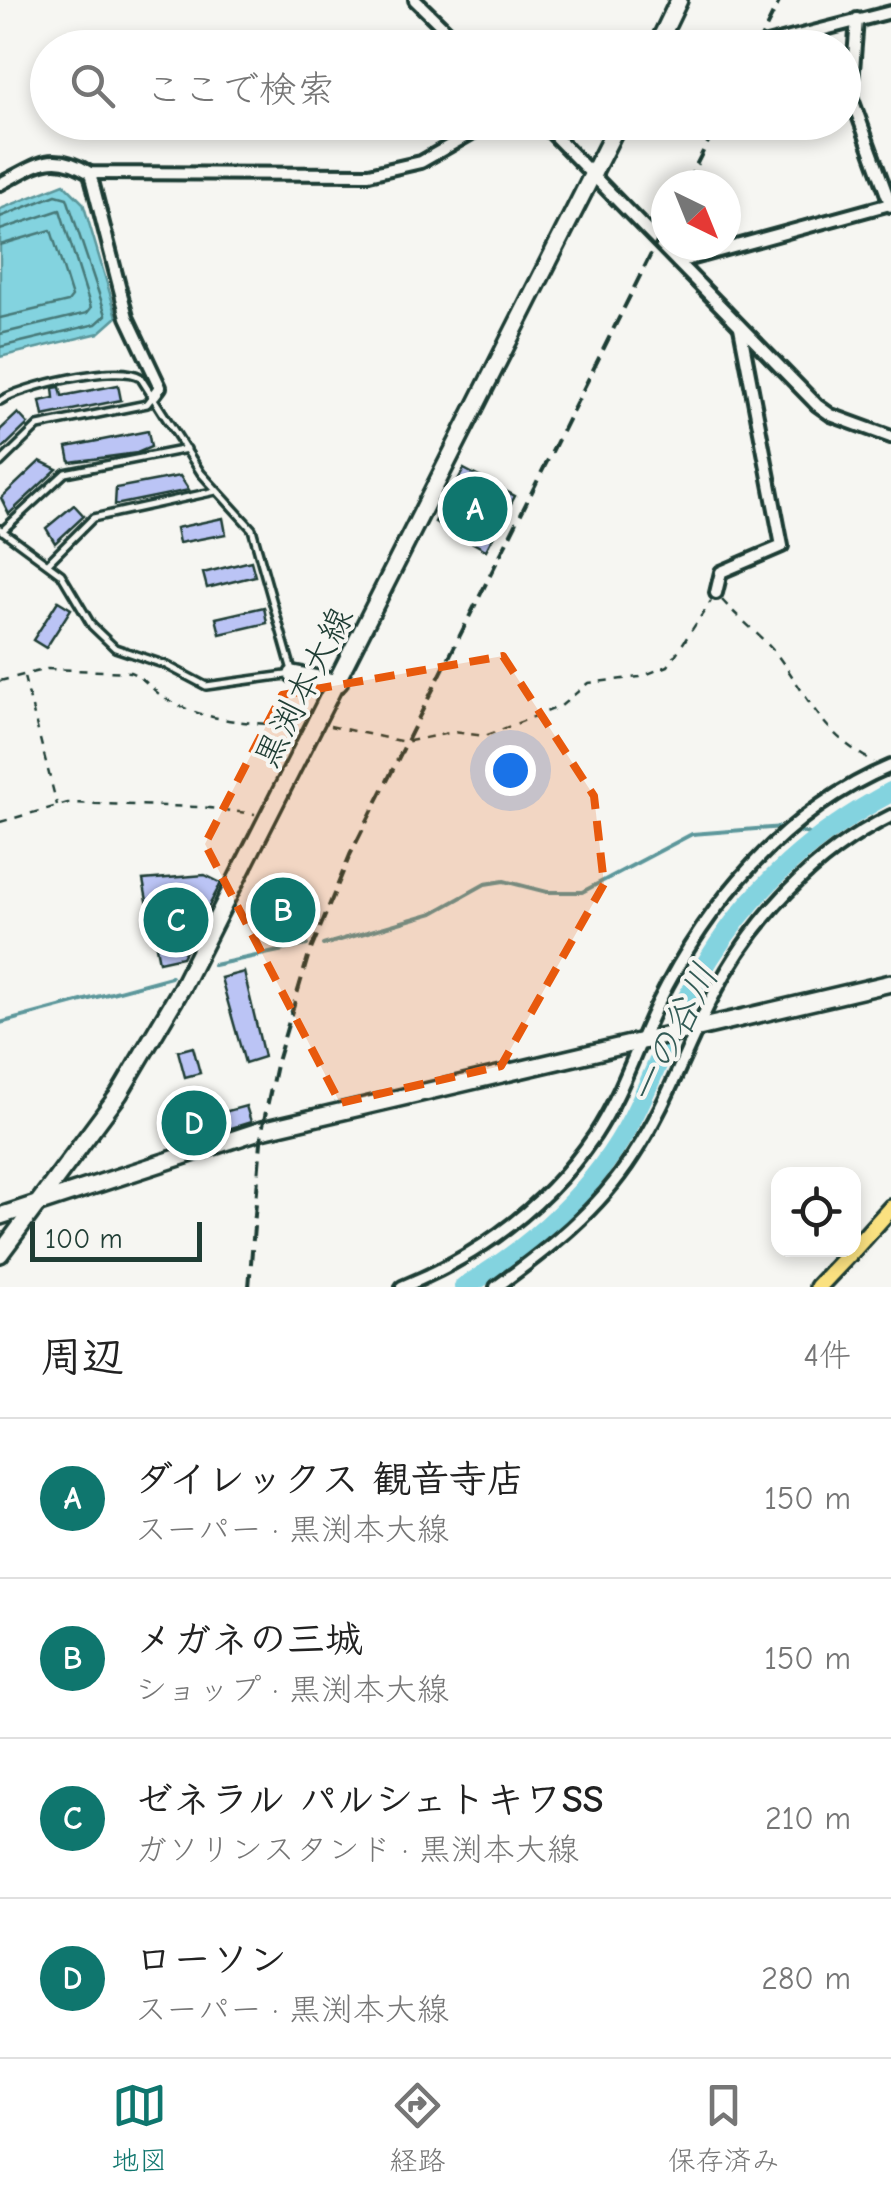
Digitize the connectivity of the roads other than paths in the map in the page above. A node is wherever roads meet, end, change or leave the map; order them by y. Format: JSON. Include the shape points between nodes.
{"nodes":[{"id":1,"x":415,"y":0,"type":"edge"},
{"id":2,"x":679,"y":0,"type":"edge"},
{"id":3,"x":891,"y":12,"type":"edge"},
{"id":4,"x":857,"y":19,"type":"junction"},
{"id":5,"x":446,"y":30,"type":"edge"},
{"id":6,"x":665,"y":30,"type":"edge"},
{"id":7,"x":817,"y":30,"type":"edge"},
{"id":8,"x":856,"y":30,"type":"edge"},
{"id":9,"x":861,"y":123,"type":"edge"},
{"id":10,"x":460,"y":140,"type":"edge"},
{"id":11,"x":559,"y":140,"type":"edge"},
{"id":12,"x":610,"y":140,"type":"edge"},
{"id":13,"x":90,"y":174,"type":"junction"},
{"id":14,"x":593,"y":174,"type":"junction"},
{"id":15,"x":0,"y":184,"type":"edge"},
{"id":16,"x":891,"y":205,"type":"edge"},
{"id":17,"x":678,"y":262,"type":"junction"},
{"id":18,"x":740,"y":326,"type":"junction"},
{"id":19,"x":154,"y":395,"type":"junction"},
{"id":20,"x":0,"y":401,"type":"edge"},
{"id":21,"x":891,"y":438,"type":"edge"},
{"id":22,"x":186,"y":449,"type":"junction"},
{"id":23,"x":0,"y":462,"type":"edge"},
{"id":24,"x":216,"y":491,"type":"junction"},
{"id":25,"x":1,"y":530,"type":"edge"},
{"id":26,"x":48,"y":563,"type":"junction"},
{"id":27,"x":716,"y":593,"type":"road end"},
{"id":28,"x":293,"y":674,"type":"junction"},
{"id":29,"x":338,"y":683,"type":"junction"},
{"id":30,"x":889,"y":771,"type":"edge"},
{"id":31,"x":891,"y":816,"type":"edge"},
{"id":32,"x":891,"y":983,"type":"edge"},
{"id":33,"x":700,"y":1029,"type":"junction"},
{"id":34,"x":639,"y":1044,"type":"junction"},
{"id":35,"x":40,"y":1200,"type":"junction"},
{"id":36,"x":891,"y":1208,"type":"edge"},
{"id":37,"x":0,"y":1216,"type":"edge"},
{"id":38,"x":861,"y":1240,"type":"edge"},
{"id":39,"x":0,"y":1254,"type":"edge"},
{"id":40,"x":846,"y":1257,"type":"edge"},
{"id":41,"x":402,"y":1287,"type":"edge"},
{"id":42,"x":496,"y":1287,"type":"edge"},
{"id":43,"x":818,"y":1287,"type":"edge"}],
"edges":[{"from":1,"to":5,"type":"street"},
{"from":2,"to":6,"type":"main road"},
{"from":3,"to":4,"type":"street"},
{"from":4,"to":7,"type":"street"},
{"from":4,"to":8,"type":"street"},
{"from":9,"to":16,"type":"street"},
{"from":10,"to":13,"type":"street","via":[[421,162],[369,174]]},
{"from":11,"to":14,"type":"street"},
{"from":12,"to":14,"type":"main road","name":"黒渕本大線"},
{"from":13,"to":15,"type":"street","via":[[70,161],[47,160]]},
{"from":13,"to":19,"type":"street","via":[[127,317],[160,387]]},
{"from":14,"to":17,"type":"street"},
{"from":14,"to":29,"type":"main road","name":"黒渕本大線"},
{"from":16,"to":17,"type":"street"},
{"from":17,"to":18,"type":"street"},
{"from":18,"to":21,"type":"street","via":[[831,415]]},
{"from":18,"to":27,"type":"street","via":[[782,546],[721,572]]},
{"from":19,"to":20,"type":"lane","via":[[140,376],[120,370]]},
{"from":19,"to":22,"type":"lane"},
{"from":19,"to":23,"type":"lane","via":[[147,404],[38,426]]},
{"from":22,"to":24,"type":"lane"},
{"from":22,"to":25,"type":"lane","via":[[65,473]]},
{"from":24,"to":26,"type":"lane","via":[[93,518]]},
{"from":24,"to":28,"type":"lane","via":[[259,544]]},
{"from":25,"to":26,"type":"lane"},
{"from":26,"to":28,"type":"lane","via":[[103,640],[116,648],[206,686]]},
{"from":28,"to":29,"type":"main road"},
{"from":29,"to":35,"type":"main road","name":"黒渕本大線","via":[[149,1044]]},
{"from":30,"to":34,"type":"street","via":[[780,836],[724,899]]},
{"from":31,"to":33,"type":"street","via":[[832,850],[774,906],[721,981]]},
{"from":32,"to":33,"type":"main road"},
{"from":33,"to":34,"type":"main road"},
{"from":33,"to":42,"type":"street","via":[[632,1158],[599,1201]]},
{"from":34,"to":35,"type":"main road","via":[[262,1130]]},
{"from":34,"to":41,"type":"street","via":[[597,1132],[552,1190],[490,1242]]},
{"from":35,"to":37,"type":"main road"},
{"from":35,"to":39,"type":"main road","name":"黒渕本大線"},
{"from":36,"to":38,"type":"main road"},
{"from":40,"to":43,"type":"main road"}]}
